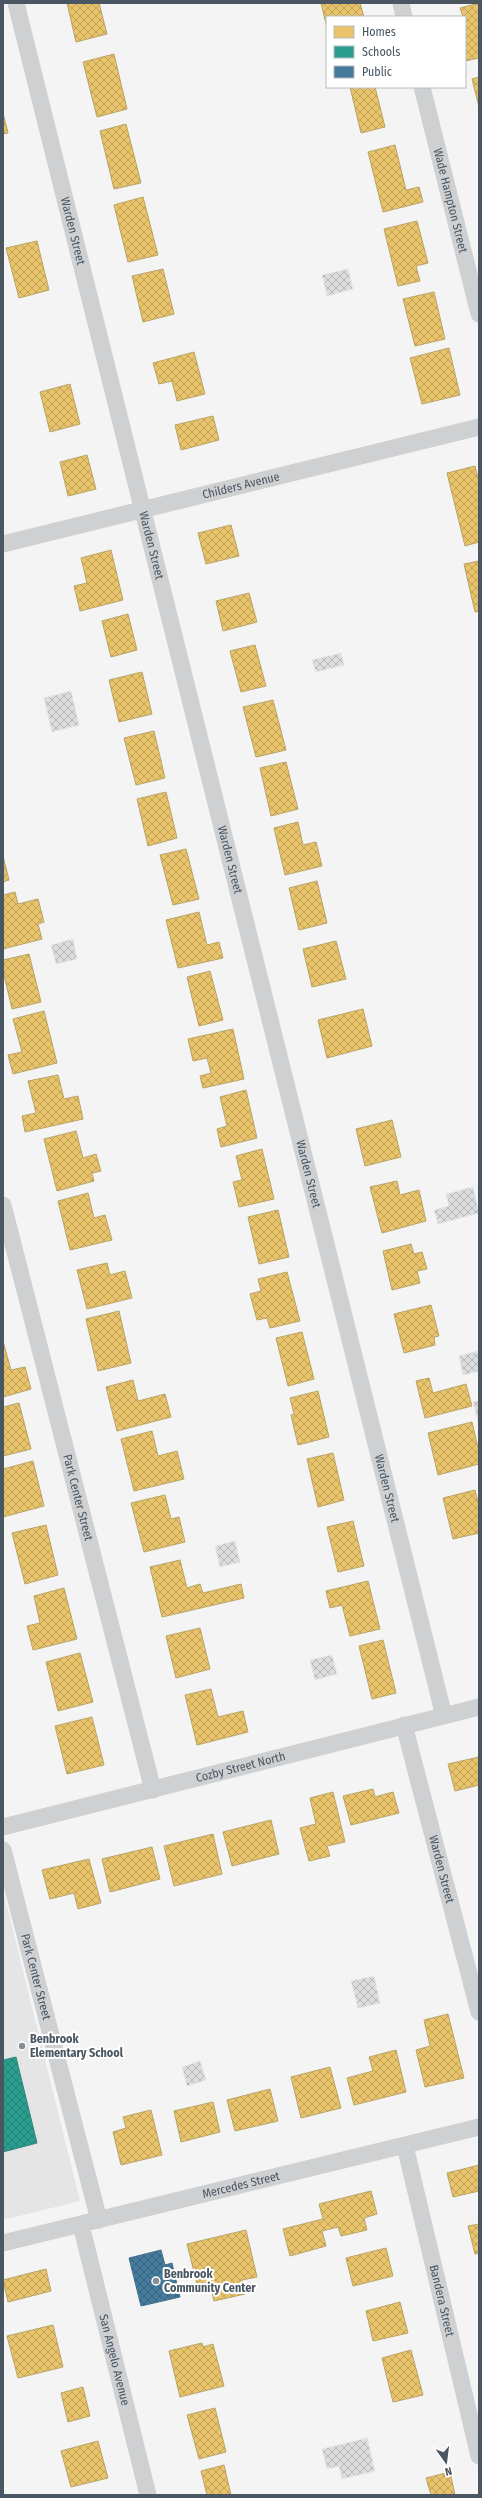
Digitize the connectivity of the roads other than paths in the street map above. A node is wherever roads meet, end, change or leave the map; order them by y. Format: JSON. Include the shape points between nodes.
{"nodes":[{"id":1,"x":16,"y":3,"type":"edge"},
{"id":2,"x":401,"y":3,"type":"edge"},
{"id":3,"x":404,"y":16,"type":"edge"},
{"id":4,"x":422,"y":88,"type":"edge"},
{"id":5,"x":479,"y":314,"type":"edge"},
{"id":6,"x":479,"y":427,"type":"edge"},
{"id":7,"x":144,"y":510,"type":"junction"},
{"id":8,"x":3,"y":544,"type":"edge"},
{"id":9,"x":3,"y":1205,"type":"edge"},
{"id":10,"x":479,"y":1707,"type":"edge"},
{"id":11,"x":444,"y":1716,"type":"junction"},
{"id":12,"x":404,"y":1726,"type":"junction"},
{"id":13,"x":153,"y":1790,"type":"junction"},
{"id":14,"x":3,"y":1827,"type":"edge"},
{"id":15,"x":3,"y":1850,"type":"edge"},
{"id":16,"x":479,"y":2012,"type":"edge"},
{"id":17,"x":479,"y":2127,"type":"edge"},
{"id":18,"x":405,"y":2146,"type":"junction"},
{"id":19,"x":99,"y":2220,"type":"junction"},
{"id":20,"x":81,"y":2224,"type":"junction"},
{"id":21,"x":3,"y":2244,"type":"edge"},
{"id":22,"x":479,"y":2456,"type":"edge"},
{"id":23,"x":148,"y":2495,"type":"edge"}],
"edges":[{"from":1,"to":7,"type":"street","name":"Warden Street"},
{"from":2,"to":3,"type":"street"},
{"from":4,"to":5,"type":"street","name":"Wade Hampton Street"},
{"from":6,"to":7,"type":"street","name":"Childers Avenue"},
{"from":7,"to":8,"type":"street","name":"Childers Avenue"},
{"from":7,"to":11,"type":"street","name":"Warden Street"},
{"from":9,"to":13,"type":"street","name":"Park Center Street"},
{"from":10,"to":11,"type":"street","name":"Cozby Street North"},
{"from":11,"to":12,"type":"street","name":"Cozby Street North"},
{"from":12,"to":13,"type":"street","name":"Cozby Street North"},
{"from":12,"to":16,"type":"street","name":"Warden Street"},
{"from":13,"to":14,"type":"street","name":"Cozby Street North"},
{"from":15,"to":19,"type":"street","name":"Park Center Street"},
{"from":17,"to":18,"type":"street","name":"Mercedes Street"},
{"from":18,"to":19,"type":"street","name":"Mercedes Street"},
{"from":18,"to":22,"type":"street","name":"Bandera Street"},
{"from":19,"to":20,"type":"street","name":"Mercedes Street"},
{"from":20,"to":21,"type":"street","name":"Mercedes Street"},
{"from":20,"to":23,"type":"street","name":"San Angelo Avenue"}]}
